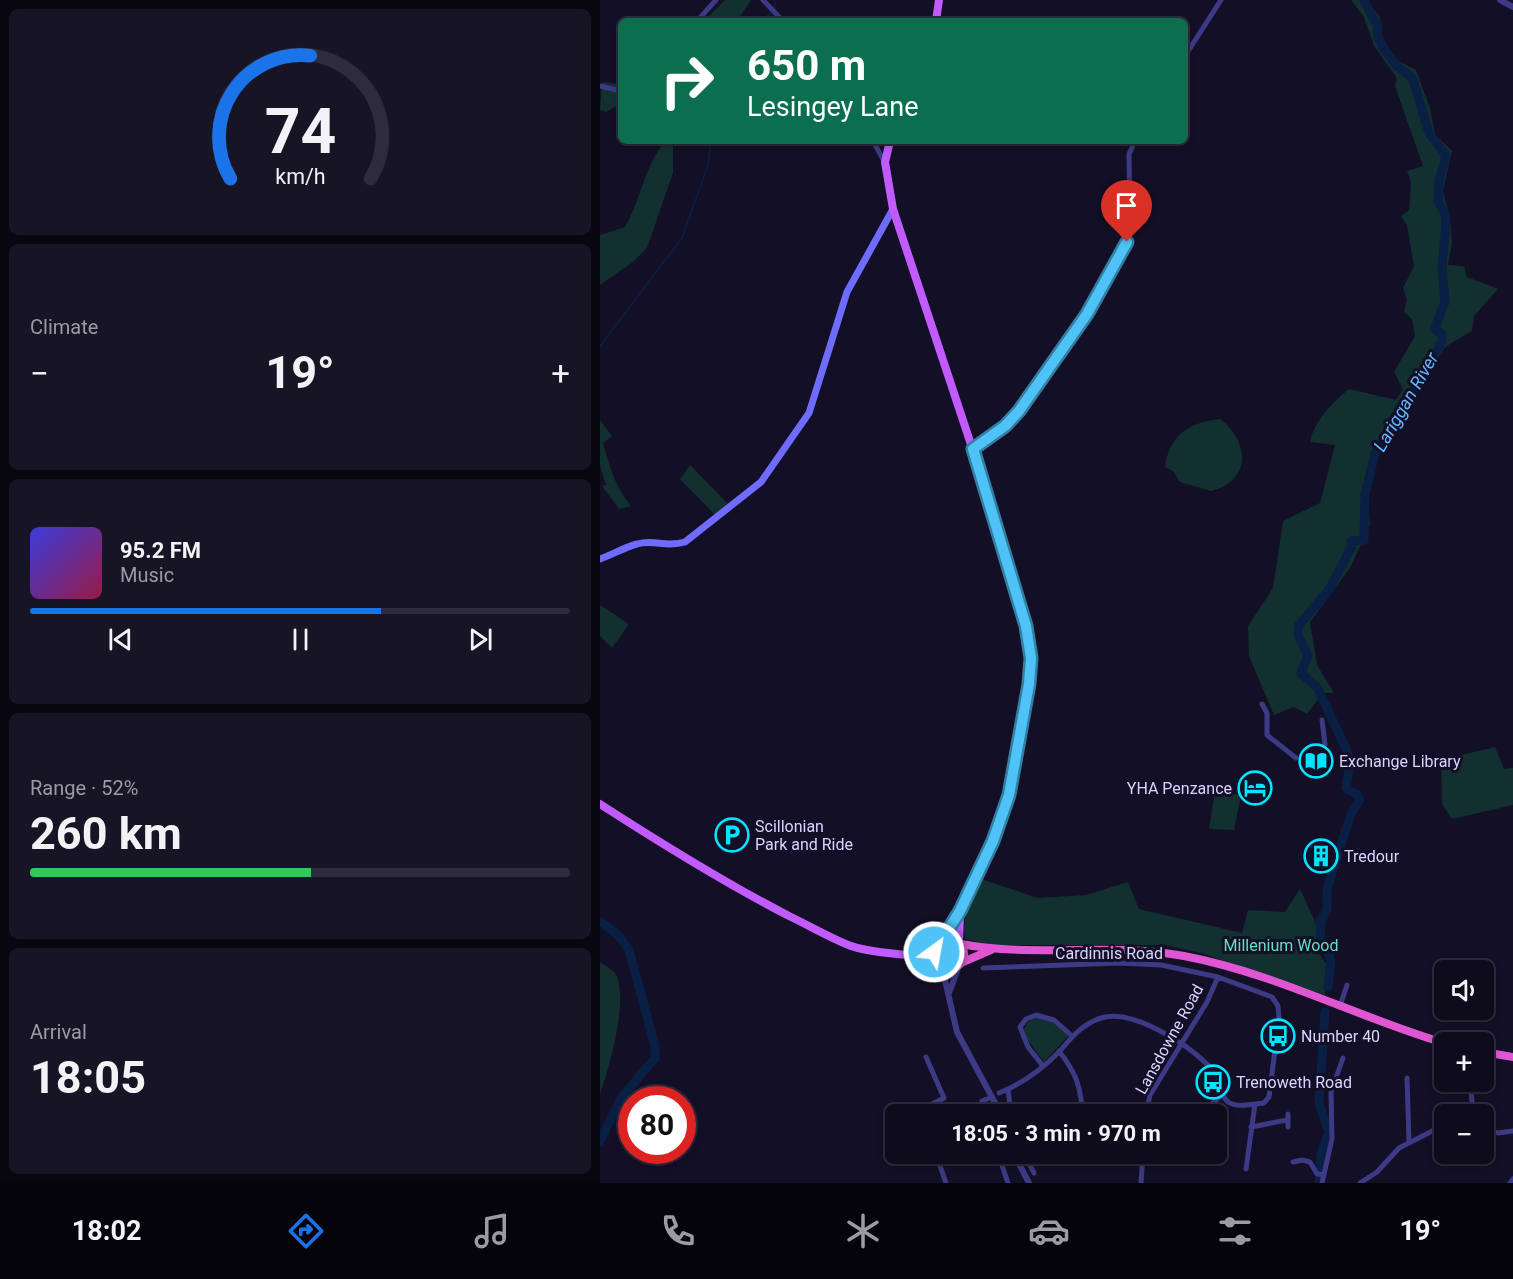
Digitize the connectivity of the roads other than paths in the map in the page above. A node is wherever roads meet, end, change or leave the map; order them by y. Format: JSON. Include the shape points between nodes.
{"nodes":[{"id":1,"x":716,"y":0,"type":"edge"},
{"id":2,"x":763,"y":0,"type":"edge"},
{"id":3,"x":939,"y":0,"type":"edge"},
{"id":4,"x":1221,"y":0,"type":"edge"},
{"id":5,"x":1500,"y":0,"type":"edge"},
{"id":6,"x":1513,"y":7,"type":"edge"},
{"id":7,"x":700,"y":18,"type":"edge"},
{"id":8,"x":780,"y":18,"type":"edge"},
{"id":9,"x":936,"y":18,"type":"edge"},
{"id":10,"x":1188,"y":51,"type":"edge"},
{"id":11,"x":600,"y":86,"type":"edge"},
{"id":12,"x":618,"y":90,"type":"edge"},
{"id":13,"x":875,"y":144,"type":"edge"},
{"id":14,"x":889,"y":144,"type":"edge"},
{"id":15,"x":1134,"y":144,"type":"edge"},
{"id":16,"x":885,"y":162,"type":"junction"},
{"id":17,"x":892,"y":209,"type":"junction"},
{"id":18,"x":973,"y":449,"type":"junction"},
{"id":19,"x":600,"y":559,"type":"edge"},
{"id":20,"x":1262,"y":705,"type":"dead end"},
{"id":21,"x":1322,"y":720,"type":"dead end"},
{"id":22,"x":1325,"y":744,"type":"dead end"},
{"id":23,"x":1296,"y":758,"type":"dead end"},
{"id":24,"x":600,"y":804,"type":"edge"},
{"id":25,"x":960,"y":911,"type":"junction"},
{"id":26,"x":940,"y":942,"type":"junction"},
{"id":27,"x":960,"y":943,"type":"junction"},
{"id":28,"x":992,"y":950,"type":"junction"},
{"id":29,"x":908,"y":955,"type":"junction"},
{"id":30,"x":937,"y":963,"type":"junction"},
{"id":31,"x":961,"y":964,"type":"junction"},
{"id":32,"x":983,"y":968,"type":"dead end"},
{"id":33,"x":1218,"y":977,"type":"junction"},
{"id":34,"x":1347,"y":985,"type":"dead end"},
{"id":35,"x":949,"y":994,"type":"junction"},
{"id":36,"x":1340,"y":1006,"type":"junction"},
{"id":37,"x":1072,"y":1036,"type":"junction"},
{"id":38,"x":1434,"y":1039,"type":"edge"},
{"id":39,"x":1180,"y":1044,"type":"junction"},
{"id":40,"x":1059,"y":1051,"type":"junction"},
{"id":41,"x":1494,"y":1054,"type":"edge"},
{"id":42,"x":926,"y":1057,"type":"dead end"},
{"id":43,"x":1513,"y":1057,"type":"edge"},
{"id":44,"x":1343,"y":1058,"type":"dead end"},
{"id":45,"x":1043,"y":1066,"type":"junction"},
{"id":46,"x":1409,"y":1081,"type":"dead end"},
{"id":47,"x":1008,"y":1089,"type":"junction"},
{"id":48,"x":999,"y":1093,"type":"dead end"},
{"id":49,"x":1222,"y":1094,"type":"junction"},
{"id":50,"x":992,"y":1097,"type":"junction"},
{"id":51,"x":932,"y":1104,"type":"edge"},
{"id":52,"x":981,"y":1104,"type":"edge"},
{"id":53,"x":996,"y":1104,"type":"edge"},
{"id":54,"x":1010,"y":1104,"type":"edge"},
{"id":55,"x":1082,"y":1104,"type":"edge"},
{"id":56,"x":1148,"y":1104,"type":"edge"},
{"id":57,"x":1212,"y":1104,"type":"edge"},
{"id":58,"x":1255,"y":1104,"type":"junction"},
{"id":59,"x":1288,"y":1120,"type":"dead end"},
{"id":60,"x":1251,"y":1127,"type":"junction"},
{"id":61,"x":1434,"y":1130,"type":"edge"},
{"id":62,"x":1513,"y":1131,"type":"edge"},
{"id":63,"x":1494,"y":1132,"type":"edge"},
{"id":64,"x":1409,"y":1141,"type":"junction"},
{"id":65,"x":1293,"y":1162,"type":"dead end"},
{"id":66,"x":939,"y":1164,"type":"edge"},
{"id":67,"x":1001,"y":1164,"type":"edge"},
{"id":68,"x":1019,"y":1164,"type":"edge"},
{"id":69,"x":1029,"y":1164,"type":"edge"},
{"id":70,"x":1142,"y":1164,"type":"edge"},
{"id":71,"x":1246,"y":1169,"type":"dead end"},
{"id":72,"x":1034,"y":1173,"type":"dead end"},
{"id":73,"x":1321,"y":1174,"type":"junction"},
{"id":74,"x":1513,"y":1179,"type":"edge"},
{"id":75,"x":946,"y":1183,"type":"edge"},
{"id":76,"x":1008,"y":1183,"type":"edge"},
{"id":77,"x":1029,"y":1183,"type":"edge"},
{"id":78,"x":1141,"y":1183,"type":"edge"},
{"id":79,"x":1322,"y":1183,"type":"edge"},
{"id":80,"x":1360,"y":1183,"type":"edge"},
{"id":81,"x":1510,"y":1183,"type":"edge"}],
"edges":[{"from":1,"to":7,"type":"street"},
{"from":2,"to":8,"type":"street"},
{"from":3,"to":9,"type":"main road"},
{"from":4,"to":10,"type":"street"},
{"from":5,"to":6,"type":"street"},
{"from":11,"to":12,"type":"street"},
{"from":13,"to":16,"type":"street"},
{"from":14,"to":16,"type":"main road"},
{"from":15,"to":18,"type":"street","via":[[1129,154],[1130,226],[1121,253],[1087,314],[1019,411]]},
{"from":16,"to":17,"type":"main road"},
{"from":17,"to":18,"type":"main road"},
{"from":17,"to":19,"type":"main road","via":[[847,292],[809,413],[761,482],[686,542],[671,546],[636,544]]},
{"from":18,"to":25,"type":"main road","via":[[1014,580],[1031,658],[1009,795],[993,841]]},
{"from":20,"to":23,"type":"street","via":[[1267,713],[1268,735]]},
{"from":21,"to":22,"type":"street"},
{"from":24,"to":29,"type":"main road","via":[[738,890],[833,938],[873,952]]},
{"from":25,"to":26,"type":"main road"},
{"from":25,"to":27,"type":"main road"},
{"from":26,"to":27,"type":"highway","via":[[950,938]]},
{"from":26,"to":29,"type":"main road"},
{"from":26,"to":30,"type":"highway","via":[[934,952]]},
{"from":27,"to":28,"type":"highway"},
{"from":27,"to":31,"type":"highway","via":[[965,951]]},
{"from":28,"to":31,"type":"highway"},
{"from":28,"to":36,"type":"highway","via":[[1158,951],[1222,964]]},
{"from":29,"to":30,"type":"main road"},
{"from":30,"to":31,"type":"highway","via":[[949,969]]},
{"from":30,"to":35,"type":"street"},
{"from":31,"to":35,"type":"street"},
{"from":32,"to":33,"type":"street","name":"Cardinnis Road","via":[[1119,963],[1161,965]]},
{"from":33,"to":39,"type":"street","name":"Lansdowne Road"},
{"from":33,"to":58,"type":"street","name":"Cardinnis Road","via":[[1272,997],[1278,1006],[1269,1097],[1264,1103]]},
{"from":34,"to":36,"type":"street"},
{"from":35,"to":50,"type":"street","via":[[957,1032]]},
{"from":36,"to":38,"type":"highway"},
{"from":37,"to":39,"type":"street","via":[[1101,1018],[1116,1016],[1133,1018]]},
{"from":37,"to":40,"type":"street"},
{"from":37,"to":45,"type":"street","via":[[1054,1020],[1036,1015],[1026,1019],[1020,1028]]},
{"from":39,"to":49,"type":"street","via":[[1211,1067]]},
{"from":39,"to":56,"type":"street","name":"Lansdowne Road"},
{"from":40,"to":45,"type":"street"},
{"from":40,"to":55,"type":"street","via":[[1075,1071]]},
{"from":41,"to":43,"type":"highway"},
{"from":42,"to":51,"type":"street","via":[[944,1098]]},
{"from":44,"to":73,"type":"street","via":[[1331,1092],[1332,1139]]},
{"from":45,"to":47,"type":"street"},
{"from":46,"to":64,"type":"street"},
{"from":47,"to":48,"type":"street"},
{"from":47,"to":54,"type":"street"},
{"from":49,"to":57,"type":"street"},
{"from":49,"to":58,"type":"street","via":[[1234,1104]]},
{"from":50,"to":52,"type":"street"},
{"from":50,"to":53,"type":"street"},
{"from":58,"to":60,"type":"street"},
{"from":59,"to":60,"type":"street"},
{"from":60,"to":71,"type":"street"},
{"from":61,"to":64,"type":"street"},
{"from":62,"to":63,"type":"street"},
{"from":64,"to":80,"type":"street"},
{"from":65,"to":73,"type":"street","via":[[1310,1162]]},
{"from":66,"to":75,"type":"street"},
{"from":67,"to":76,"type":"street"},
{"from":68,"to":77,"type":"street"},
{"from":69,"to":72,"type":"street"},
{"from":70,"to":78,"type":"street"},
{"from":73,"to":79,"type":"street"},
{"from":74,"to":81,"type":"street"}]}
